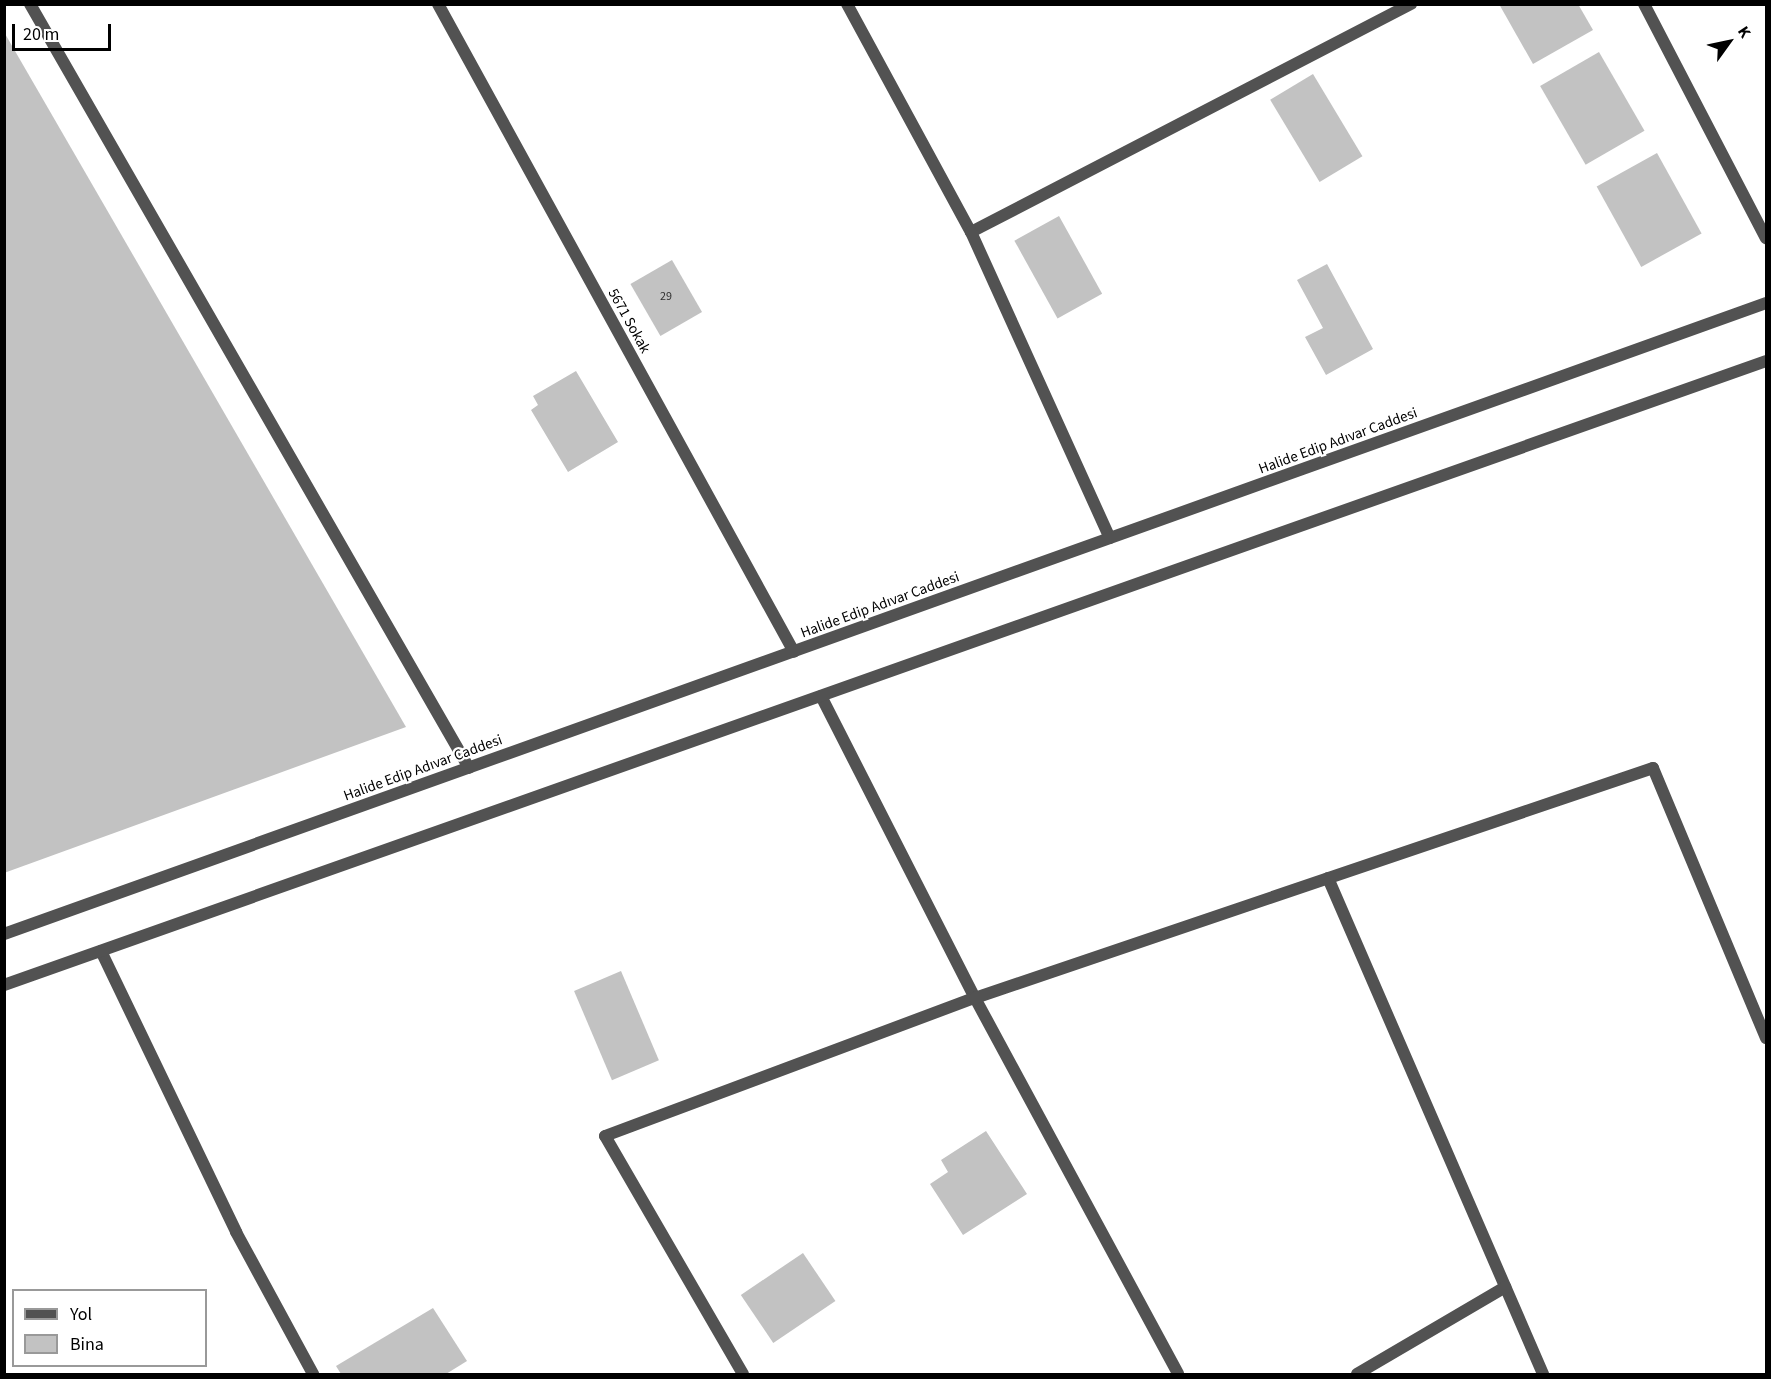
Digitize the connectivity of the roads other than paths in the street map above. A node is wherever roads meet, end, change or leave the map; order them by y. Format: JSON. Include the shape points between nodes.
{"nodes":[{"id":1,"x":30,"y":4,"type":"edge"},
{"id":2,"x":438,"y":4,"type":"edge"},
{"id":3,"x":847,"y":4,"type":"edge"},
{"id":4,"x":1411,"y":4,"type":"edge"},
{"id":5,"x":1644,"y":4,"type":"edge"},
{"id":6,"x":971,"y":232,"type":"junction"},
{"id":7,"x":1767,"y":238,"type":"edge"},
{"id":8,"x":1767,"y":303,"type":"edge"},
{"id":9,"x":1767,"y":361,"type":"edge"},
{"id":10,"x":1110,"y":538,"type":"junction"},
{"id":11,"x":794,"y":652,"type":"junction"},
{"id":12,"x":821,"y":696,"type":"junction"},
{"id":13,"x":469,"y":768,"type":"junction"},
{"id":14,"x":1328,"y":878,"type":"junction"},
{"id":15,"x":4,"y":934,"type":"edge"},
{"id":16,"x":101,"y":951,"type":"junction"},
{"id":17,"x":4,"y":986,"type":"edge"},
{"id":18,"x":975,"y":998,"type":"junction"},
{"id":19,"x":1767,"y":1038,"type":"edge"},
{"id":20,"x":1505,"y":1287,"type":"junction"},
{"id":21,"x":313,"y":1374,"type":"edge"},
{"id":22,"x":743,"y":1374,"type":"edge"},
{"id":23,"x":1178,"y":1374,"type":"edge"},
{"id":24,"x":1357,"y":1374,"type":"edge"},
{"id":25,"x":1543,"y":1374,"type":"edge"}],
"edges":[{"from":1,"to":13,"type":"street"},
{"from":2,"to":11,"type":"street","name":"5671 Sokak"},
{"from":3,"to":6,"type":"street"},
{"from":4,"to":6,"type":"street"},
{"from":5,"to":7,"type":"street"},
{"from":6,"to":10,"type":"street"},
{"from":8,"to":10,"type":"street","name":"Halide Edip Adıvar Caddesi"},
{"from":9,"to":12,"type":"street"},
{"from":10,"to":11,"type":"street","name":"Halide Edip Adıvar Caddesi"},
{"from":11,"to":13,"type":"street","name":"Halide Edip Adıvar Caddesi"},
{"from":12,"to":16,"type":"street"},
{"from":12,"to":18,"type":"street"},
{"from":13,"to":15,"type":"street","name":"Halide Edip Adıvar Caddesi"},
{"from":14,"to":18,"type":"street"},
{"from":14,"to":19,"type":"street","via":[[1653,768]]},
{"from":14,"to":20,"type":"street"},
{"from":16,"to":17,"type":"street"},
{"from":16,"to":21,"type":"street","via":[[236,1232]]},
{"from":18,"to":22,"type":"street","via":[[605,1136]]},
{"from":18,"to":23,"type":"street"},
{"from":20,"to":24,"type":"street"},
{"from":20,"to":25,"type":"street"}]}
